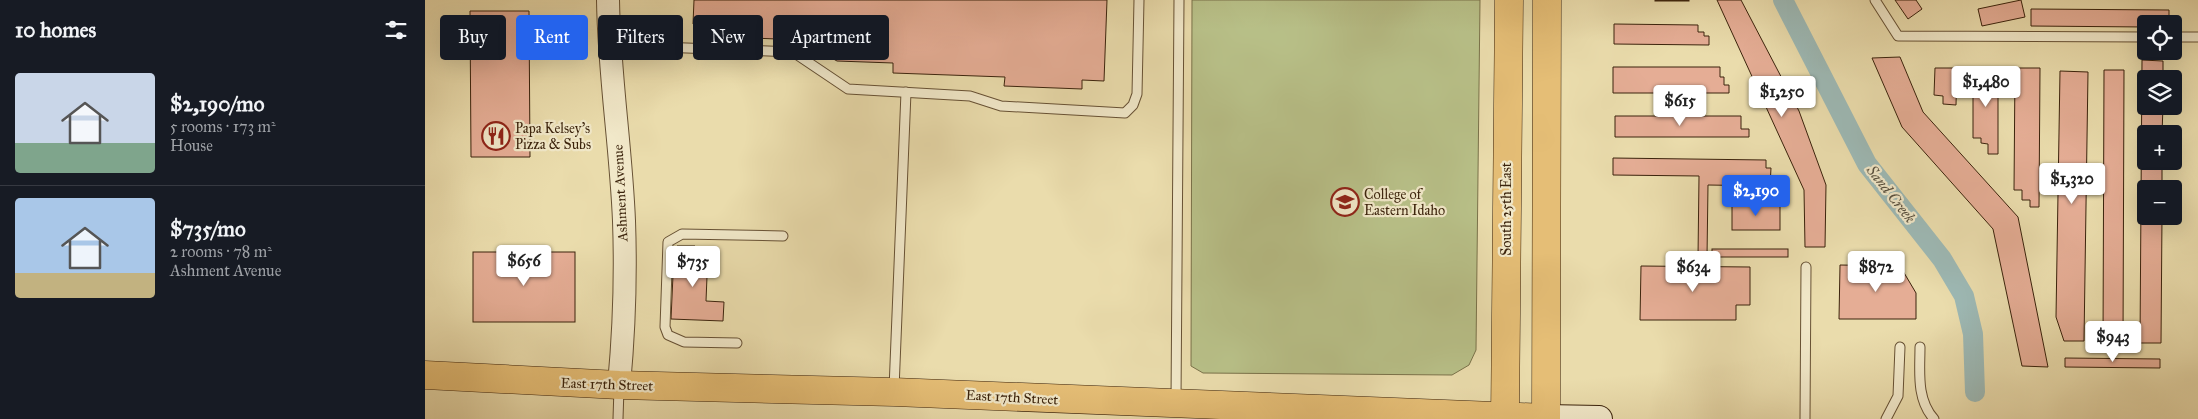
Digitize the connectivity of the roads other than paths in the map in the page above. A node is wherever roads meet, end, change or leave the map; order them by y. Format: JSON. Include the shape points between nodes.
{"nodes":[{"id":1,"x":608,"y":0,"type":"edge"},
{"id":2,"x":1139,"y":0,"type":"edge"},
{"id":3,"x":1179,"y":0,"type":"edge"},
{"id":4,"x":1509,"y":0,"type":"edge"},
{"id":5,"x":1547,"y":0,"type":"edge"},
{"id":6,"x":1875,"y":0,"type":"edge"},
{"id":7,"x":608,"y":15,"type":"edge"},
{"id":8,"x":2137,"y":37,"type":"edge"},
{"id":9,"x":2182,"y":37,"type":"edge"},
{"id":10,"x":2198,"y":37,"type":"edge"},
{"id":11,"x":683,"y":48,"type":"edge"},
{"id":12,"x":610,"y":60,"type":"edge"},
{"id":13,"x":906,"y":92,"type":"junction"},
{"id":14,"x":783,"y":236,"type":"dead end"},
{"id":15,"x":1806,"y":267,"type":"dead end"},
{"id":16,"x":737,"y":342,"type":"dead end"},
{"id":17,"x":1900,"y":346,"type":"dead end"},
{"id":18,"x":1920,"y":346,"type":"dead end"},
{"id":19,"x":425,"y":375,"type":"edge"},
{"id":20,"x":619,"y":385,"type":"junction"},
{"id":21,"x":894,"y":392,"type":"junction"},
{"id":22,"x":1172,"y":407,"type":"junction"},
{"id":23,"x":1505,"y":418,"type":"edge"},
{"id":24,"x":1546,"y":418,"type":"edge"},
{"id":25,"x":618,"y":419,"type":"edge"},
{"id":26,"x":1599,"y":419,"type":"edge"},
{"id":27,"x":1805,"y":419,"type":"edge"},
{"id":28,"x":1885,"y":419,"type":"edge"},
{"id":29,"x":1933,"y":419,"type":"edge"}],
"edges":[{"from":1,"to":7,"type":"street","name":"Ashment Avenue"},
{"from":2,"to":13,"type":"lane","via":[[1137,94],[1125,113],[1001,106],[970,96]]},
{"from":3,"to":22,"type":"lane"},
{"from":4,"to":23,"type":"main road","name":"South 25th East"},
{"from":5,"to":24,"type":"main road"},
{"from":6,"to":8,"type":"lane","via":[[1898,36]]},
{"from":9,"to":10,"type":"lane"},
{"from":11,"to":13,"type":"lane","via":[[793,52],[848,88]]},
{"from":12,"to":20,"type":"street","name":"Ashment Avenue","via":[[624,221],[623,338]]},
{"from":13,"to":21,"type":"lane"},
{"from":14,"to":16,"type":"lane","via":[[682,234],[668,242],[665,327],[668,335],[684,342]]},
{"from":15,"to":27,"type":"lane"},
{"from":17,"to":28,"type":"lane","via":[[1898,396]]},
{"from":18,"to":29,"type":"lane","via":[[1921,393]]},
{"from":19,"to":20,"type":"main road","name":"East 17th Street"},
{"from":20,"to":21,"type":"main road","name":"East 17th Street"},
{"from":20,"to":25,"type":"lane"},
{"from":21,"to":22,"type":"main road","name":"East 17th Street"},
{"from":22,"to":23,"type":"main road","name":"East 17th Street"},
{"from":23,"to":24,"type":"main road","name":"East 17th Street"},
{"from":24,"to":26,"type":"main road","name":"East 17th Street"}]}
